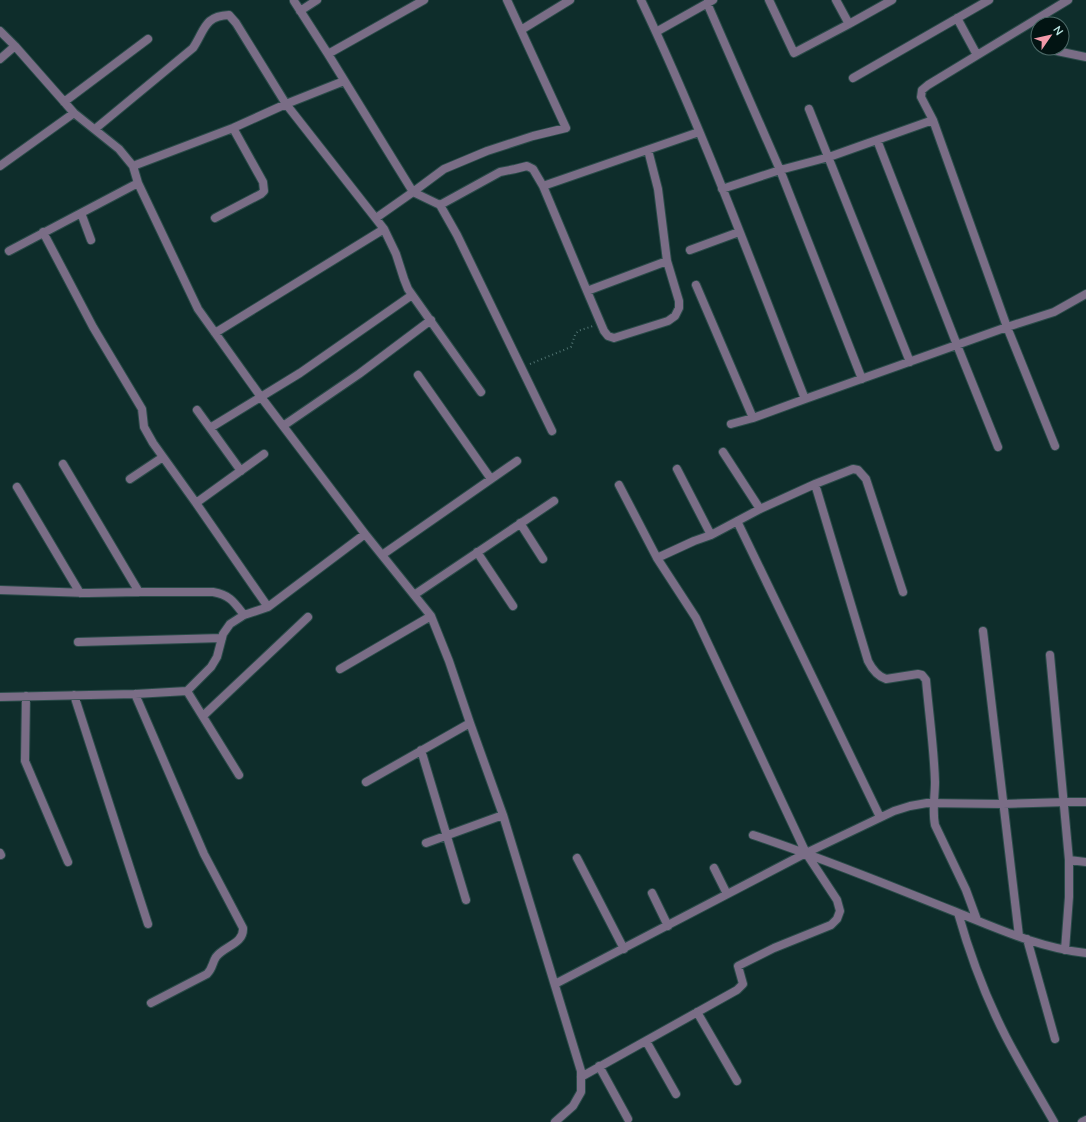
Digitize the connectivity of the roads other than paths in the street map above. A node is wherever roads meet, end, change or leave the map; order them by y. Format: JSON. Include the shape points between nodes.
{"nodes":[{"id":1,"x":317,"y":0,"type":"edge"},
{"id":2,"x":424,"y":0,"type":"edge"},
{"id":3,"x":507,"y":0,"type":"edge"},
{"id":4,"x":570,"y":0,"type":"edge"},
{"id":5,"x":641,"y":0,"type":"edge"},
{"id":6,"x":768,"y":0,"type":"edge"},
{"id":7,"x":836,"y":0,"type":"edge"},
{"id":8,"x":892,"y":0,"type":"edge"},
{"id":9,"x":989,"y":0,"type":"edge"},
{"id":10,"x":1068,"y":0,"type":"edge"},
{"id":11,"x":294,"y":1,"type":"dead end"},
{"id":12,"x":710,"y":2,"type":"edge"},
{"id":13,"x":300,"y":11,"type":"junction"},
{"id":14,"x":957,"y":18,"type":"junction"},
{"id":15,"x":849,"y":24,"type":"junction"},
{"id":16,"x":522,"y":30,"type":"junction"},
{"id":17,"x":0,"y":31,"type":"edge"},
{"id":18,"x":656,"y":32,"type":"junction"},
{"id":19,"x":148,"y":39,"type":"dead end"},
{"id":20,"x":15,"y":46,"type":"junction"},
{"id":21,"x":1070,"y":53,"type":"edge"},
{"id":22,"x":328,"y":54,"type":"junction"},
{"id":23,"x":977,"y":55,"type":"junction"},
{"id":24,"x":1086,"y":56,"type":"edge"},
{"id":25,"x":0,"y":59,"type":"edge"},
{"id":26,"x":853,"y":78,"type":"dead end"},
{"id":27,"x":344,"y":81,"type":"junction"},
{"id":28,"x":64,"y":102,"type":"junction"},
{"id":29,"x":286,"y":104,"type":"junction"},
{"id":30,"x":810,"y":109,"type":"dead end"},
{"id":31,"x":74,"y":113,"type":"junction"},
{"id":32,"x":933,"y":120,"type":"junction"},
{"id":33,"x":233,"y":128,"type":"junction"},
{"id":34,"x":95,"y":130,"type":"junction"},
{"id":35,"x":699,"y":132,"type":"junction"},
{"id":36,"x":877,"y":140,"type":"junction"},
{"id":37,"x":648,"y":150,"type":"junction"},
{"id":38,"x":829,"y":157,"type":"junction"},
{"id":39,"x":0,"y":166,"type":"edge"},
{"id":40,"x":133,"y":166,"type":"junction"},
{"id":41,"x":780,"y":170,"type":"junction"},
{"id":42,"x":138,"y":183,"type":"junction"},
{"id":43,"x":543,"y":186,"type":"junction"},
{"id":44,"x":722,"y":189,"type":"junction"},
{"id":45,"x":413,"y":192,"type":"junction"},
{"id":46,"x":440,"y":205,"type":"junction"},
{"id":47,"x":80,"y":213,"type":"junction"},
{"id":48,"x":214,"y":218,"type":"dead end"},
{"id":49,"x":376,"y":218,"type":"junction"},
{"id":50,"x":384,"y":229,"type":"junction"},
{"id":51,"x":43,"y":232,"type":"junction"},
{"id":52,"x":739,"y":232,"type":"junction"},
{"id":53,"x":91,"y":240,"type":"dead end"},
{"id":54,"x":690,"y":250,"type":"dead end"},
{"id":55,"x":9,"y":251,"type":"dead end"},
{"id":56,"x":667,"y":261,"type":"junction"},
{"id":57,"x":696,"y":285,"type":"dead end"},
{"id":58,"x":587,"y":291,"type":"junction"},
{"id":59,"x":1086,"y":294,"type":"edge"},
{"id":60,"x":412,"y":295,"type":"junction"},
{"id":61,"x":431,"y":320,"type":"junction"},
{"id":62,"x":1007,"y":327,"type":"junction"},
{"id":63,"x":216,"y":333,"type":"junction"},
{"id":64,"x":957,"y":345,"type":"junction"},
{"id":65,"x":910,"y":362,"type":"junction"},
{"id":66,"x":418,"y":375,"type":"dead end"},
{"id":67,"x":862,"y":379,"type":"junction"},
{"id":68,"x":481,"y":392,"type":"dead end"},
{"id":69,"x":261,"y":398,"type":"junction"},
{"id":70,"x":805,"y":399,"type":"junction"},
{"id":71,"x":197,"y":410,"type":"dead end"},
{"id":72,"x":753,"y":418,"type":"junction"},
{"id":73,"x":731,"y":424,"type":"dead end"},
{"id":74,"x":283,"y":426,"type":"junction"},
{"id":75,"x":210,"y":428,"type":"junction"},
{"id":76,"x":552,"y":431,"type":"dead end"},
{"id":77,"x":1055,"y":446,"type":"dead end"},
{"id":78,"x":998,"y":447,"type":"dead end"},
{"id":79,"x":723,"y":452,"type":"dead end"},
{"id":80,"x":264,"y":454,"type":"dead end"},
{"id":81,"x":163,"y":457,"type":"junction"},
{"id":82,"x":516,"y":461,"type":"dead end"},
{"id":83,"x":63,"y":464,"type":"dead end"},
{"id":84,"x":677,"y":469,"type":"dead end"},
{"id":85,"x":241,"y":471,"type":"junction"},
{"id":86,"x":130,"y":479,"type":"dead end"},
{"id":87,"x":491,"y":479,"type":"junction"},
{"id":88,"x":815,"y":484,"type":"junction"},
{"id":89,"x":619,"y":485,"type":"dead end"},
{"id":90,"x":17,"y":487,"type":"dead end"},
{"id":91,"x":554,"y":501,"type":"dead end"},
{"id":92,"x":196,"y":503,"type":"junction"},
{"id":93,"x":760,"y":509,"type":"junction"},
{"id":94,"x":737,"y":521,"type":"junction"},
{"id":95,"x":520,"y":523,"type":"junction"},
{"id":96,"x":365,"y":534,"type":"junction"},
{"id":97,"x":711,"y":535,"type":"junction"},
{"id":98,"x":477,"y":552,"type":"junction"},
{"id":99,"x":382,"y":555,"type":"junction"},
{"id":100,"x":657,"y":558,"type":"junction"},
{"id":101,"x":543,"y":559,"type":"dead end"},
{"id":102,"x":0,"y":590,"type":"edge"},
{"id":103,"x":139,"y":592,"type":"junction"},
{"id":104,"x":903,"y":592,"type":"dead end"},
{"id":105,"x":80,"y":593,"type":"junction"},
{"id":106,"x":414,"y":595,"type":"junction"},
{"id":107,"x":512,"y":606,"type":"dead end"},
{"id":108,"x":268,"y":607,"type":"junction"},
{"id":109,"x":244,"y":615,"type":"junction"},
{"id":110,"x":431,"y":616,"type":"junction"},
{"id":111,"x":308,"y":617,"type":"dead end"},
{"id":112,"x":983,"y":631,"type":"dead end"},
{"id":113,"x":222,"y":638,"type":"junction"},
{"id":114,"x":78,"y":642,"type":"dead end"},
{"id":115,"x":1050,"y":655,"type":"dead end"},
{"id":116,"x":340,"y":669,"type":"dead end"},
{"id":117,"x":187,"y":691,"type":"junction"},
{"id":118,"x":135,"y":694,"type":"junction"},
{"id":119,"x":74,"y":695,"type":"junction"},
{"id":120,"x":26,"y":696,"type":"junction"},
{"id":121,"x":0,"y":697,"type":"edge"},
{"id":122,"x":203,"y":716,"type":"junction"},
{"id":123,"x":470,"y":723,"type":"junction"},
{"id":124,"x":421,"y":750,"type":"junction"},
{"id":125,"x":239,"y":775,"type":"dead end"},
{"id":126,"x":366,"y":782,"type":"dead end"},
{"id":127,"x":1063,"y":802,"type":"junction"},
{"id":128,"x":1086,"y":802,"type":"edge"},
{"id":129,"x":933,"y":803,"type":"junction"},
{"id":130,"x":1003,"y":804,"type":"junction"},
{"id":131,"x":503,"y":815,"type":"junction"},
{"id":132,"x":880,"y":817,"type":"junction"},
{"id":133,"x":753,"y":835,"type":"dead end"},
{"id":134,"x":447,"y":836,"type":"junction"},
{"id":135,"x":426,"y":843,"type":"dead end"},
{"id":136,"x":806,"y":853,"type":"junction"},
{"id":137,"x":577,"y":858,"type":"dead end"},
{"id":138,"x":1069,"y":860,"type":"junction"},
{"id":139,"x":68,"y":862,"type":"dead end"},
{"id":140,"x":1086,"y":862,"type":"edge"},
{"id":141,"x":714,"y":868,"type":"dead end"},
{"id":142,"x":652,"y":893,"type":"dead end"},
{"id":143,"x":727,"y":894,"type":"junction"},
{"id":144,"x":466,"y":900,"type":"dead end"},
{"id":145,"x":958,"y":913,"type":"junction"},
{"id":146,"x":977,"y":920,"type":"junction"},
{"id":147,"x":148,"y":924,"type":"dead end"},
{"id":148,"x":668,"y":926,"type":"junction"},
{"id":149,"x":1019,"y":936,"type":"junction"},
{"id":150,"x":1027,"y":939,"type":"junction"},
{"id":151,"x":624,"y":949,"type":"junction"},
{"id":152,"x":1065,"y":950,"type":"junction"},
{"id":153,"x":1086,"y":953,"type":"edge"},
{"id":154,"x":556,"y":984,"type":"junction"},
{"id":155,"x":152,"y":1003,"type":"dead end"},
{"id":156,"x":697,"y":1012,"type":"junction"},
{"id":157,"x":1055,"y":1039,"type":"dead end"},
{"id":158,"x":646,"y":1041,"type":"junction"},
{"id":159,"x":599,"y":1066,"type":"junction"},
{"id":160,"x":581,"y":1077,"type":"junction"},
{"id":161,"x":737,"y":1080,"type":"dead end"},
{"id":162,"x":676,"y":1094,"type":"dead end"},
{"id":163,"x":628,"y":1119,"type":"dead end"},
{"id":164,"x":1086,"y":1120,"type":"edge"},
{"id":165,"x":555,"y":1122,"type":"edge"},
{"id":166,"x":1054,"y":1122,"type":"edge"},
{"id":167,"x":1082,"y":1122,"type":"edge"}],
"edges":[{"from":1,"to":13,"type":"street"},
{"from":2,"to":22,"type":"street"},
{"from":3,"to":16,"type":"street"},
{"from":4,"to":16,"type":"street"},
{"from":5,"to":18,"type":"street"},
{"from":6,"to":15,"type":"street","via":[[794,53]]},
{"from":7,"to":15,"type":"street"},
{"from":8,"to":15,"type":"street"},
{"from":9,"to":14,"type":"street"},
{"from":10,"to":23,"type":"street"},
{"from":11,"to":13,"type":"street"},
{"from":12,"to":18,"type":"street"},
{"from":12,"to":41,"type":"street"},
{"from":13,"to":22,"type":"street"},
{"from":14,"to":23,"type":"street"},
{"from":14,"to":26,"type":"street"},
{"from":16,"to":45,"type":"street","via":[[566,128],[487,151],[444,169]]},
{"from":17,"to":20,"type":"street"},
{"from":18,"to":35,"type":"street"},
{"from":19,"to":28,"type":"street"},
{"from":20,"to":25,"type":"street"},
{"from":20,"to":28,"type":"street"},
{"from":21,"to":24,"type":"street"},
{"from":22,"to":27,"type":"street"},
{"from":23,"to":32,"type":"street","via":[[922,90],[921,97]]},
{"from":27,"to":29,"type":"street"},
{"from":27,"to":45,"type":"street"},
{"from":28,"to":31,"type":"street"},
{"from":29,"to":33,"type":"street"},
{"from":29,"to":34,"type":"street","via":[[236,23],[229,15],[219,16],[207,22],[193,48]]},
{"from":29,"to":49,"type":"street"},
{"from":30,"to":38,"type":"street"},
{"from":31,"to":34,"type":"street"},
{"from":31,"to":39,"type":"street"},
{"from":32,"to":36,"type":"street"},
{"from":32,"to":62,"type":"street"},
{"from":33,"to":40,"type":"street"},
{"from":33,"to":48,"type":"street","via":[[265,187],[261,194]]},
{"from":34,"to":40,"type":"street","via":[[119,148]]},
{"from":35,"to":37,"type":"street"},
{"from":35,"to":44,"type":"street"},
{"from":36,"to":38,"type":"street"},
{"from":36,"to":64,"type":"street"},
{"from":37,"to":43,"type":"street"},
{"from":37,"to":56,"type":"street","via":[[658,189]]},
{"from":38,"to":41,"type":"street"},
{"from":38,"to":65,"type":"street"},
{"from":40,"to":42,"type":"street"},
{"from":41,"to":44,"type":"street"},
{"from":41,"to":67,"type":"street"},
{"from":42,"to":47,"type":"street"},
{"from":42,"to":63,"type":"street","via":[[198,309]]},
{"from":43,"to":46,"type":"street","via":[[533,169],[527,166],[500,172]]},
{"from":43,"to":58,"type":"street"},
{"from":44,"to":52,"type":"street"},
{"from":45,"to":46,"type":"street"},
{"from":45,"to":49,"type":"street"},
{"from":46,"to":76,"type":"street"},
{"from":47,"to":51,"type":"street"},
{"from":47,"to":53,"type":"street"},
{"from":49,"to":50,"type":"street"},
{"from":50,"to":60,"type":"street"},
{"from":50,"to":63,"type":"street"},
{"from":51,"to":55,"type":"street"},
{"from":51,"to":81,"type":"street","via":[[93,327],[142,409],[144,427]]},
{"from":52,"to":54,"type":"street"},
{"from":52,"to":70,"type":"street"},
{"from":56,"to":58,"type":"street"},
{"from":56,"to":58,"type":"street","via":[[679,301],[675,316],[668,321],[614,338],[608,336]]},
{"from":57,"to":72,"type":"street"},
{"from":59,"to":62,"type":"street","via":[[1054,312]]},
{"from":60,"to":61,"type":"street"},
{"from":60,"to":69,"type":"street"},
{"from":61,"to":68,"type":"street"},
{"from":61,"to":74,"type":"street"},
{"from":62,"to":64,"type":"street"},
{"from":62,"to":77,"type":"street"},
{"from":63,"to":69,"type":"street"},
{"from":64,"to":65,"type":"street"},
{"from":64,"to":78,"type":"street"},
{"from":65,"to":67,"type":"street"},
{"from":66,"to":87,"type":"street"},
{"from":67,"to":70,"type":"street"},
{"from":69,"to":74,"type":"street"},
{"from":69,"to":75,"type":"street"},
{"from":70,"to":72,"type":"street"},
{"from":71,"to":75,"type":"street"},
{"from":72,"to":73,"type":"street"},
{"from":74,"to":96,"type":"street"},
{"from":75,"to":85,"type":"street"},
{"from":79,"to":93,"type":"street"},
{"from":80,"to":85,"type":"street"},
{"from":81,"to":86,"type":"street"},
{"from":81,"to":92,"type":"street"},
{"from":82,"to":87,"type":"street"},
{"from":83,"to":103,"type":"street"},
{"from":84,"to":97,"type":"street"},
{"from":85,"to":92,"type":"street"},
{"from":87,"to":99,"type":"street"},
{"from":88,"to":93,"type":"street"},
{"from":88,"to":104,"type":"street","via":[[853,469],[863,474]]},
{"from":88,"to":129,"type":"street","via":[[871,667],[886,679],[918,674],[926,680],[932,733]]},
{"from":89,"to":100,"type":"street"},
{"from":90,"to":105,"type":"street"},
{"from":91,"to":95,"type":"street"},
{"from":92,"to":108,"type":"street"},
{"from":93,"to":94,"type":"street"},
{"from":94,"to":97,"type":"street"},
{"from":94,"to":132,"type":"street"},
{"from":95,"to":98,"type":"street"},
{"from":95,"to":101,"type":"street"},
{"from":96,"to":99,"type":"street"},
{"from":96,"to":108,"type":"street"},
{"from":97,"to":100,"type":"street"},
{"from":98,"to":106,"type":"street"},
{"from":98,"to":107,"type":"street"},
{"from":99,"to":106,"type":"street"},
{"from":100,"to":136,"type":"street","via":[[696,618]]},
{"from":102,"to":105,"type":"street"},
{"from":103,"to":105,"type":"street"},
{"from":103,"to":109,"type":"street","via":[[224,594]]},
{"from":106,"to":110,"type":"street"},
{"from":108,"to":109,"type":"street"},
{"from":109,"to":113,"type":"street","via":[[230,624]]},
{"from":110,"to":116,"type":"street"},
{"from":110,"to":123,"type":"street"},
{"from":111,"to":122,"type":"street"},
{"from":112,"to":130,"type":"street"},
{"from":113,"to":114,"type":"street"},
{"from":113,"to":117,"type":"street","via":[[217,657],[211,667]]},
{"from":115,"to":127,"type":"street"},
{"from":117,"to":118,"type":"street"},
{"from":117,"to":122,"type":"street"},
{"from":118,"to":119,"type":"street"},
{"from":118,"to":155,"type":"street","via":[[204,854],[244,933],[217,956],[207,974]]},
{"from":119,"to":120,"type":"street"},
{"from":119,"to":147,"type":"street"},
{"from":120,"to":121,"type":"street"},
{"from":120,"to":139,"type":"street","via":[[25,761]]},
{"from":122,"to":125,"type":"street"},
{"from":123,"to":124,"type":"street"},
{"from":123,"to":131,"type":"street"},
{"from":124,"to":126,"type":"street"},
{"from":124,"to":134,"type":"street"},
{"from":127,"to":128,"type":"street"},
{"from":127,"to":130,"type":"street"},
{"from":127,"to":138,"type":"street"},
{"from":129,"to":130,"type":"street"},
{"from":129,"to":132,"type":"street","via":[[910,806]]},
{"from":129,"to":146,"type":"street","via":[[935,825],[960,876]]},
{"from":130,"to":149,"type":"street"},
{"from":131,"to":134,"type":"street"},
{"from":131,"to":154,"type":"street"},
{"from":132,"to":136,"type":"street"},
{"from":133,"to":136,"type":"street"},
{"from":134,"to":135,"type":"street"},
{"from":134,"to":144,"type":"street"},
{"from":136,"to":143,"type":"street"},
{"from":136,"to":145,"type":"street"},
{"from":136,"to":156,"type":"street","via":[[837,900],[840,911],[837,919],[831,925],[738,966],[743,984],[737,990]]},
{"from":137,"to":151,"type":"street"},
{"from":138,"to":140,"type":"street"},
{"from":138,"to":152,"type":"street"},
{"from":141,"to":143,"type":"street"},
{"from":142,"to":148,"type":"street"},
{"from":143,"to":148,"type":"street"},
{"from":145,"to":146,"type":"street"},
{"from":145,"to":166,"type":"street","via":[[993,1010]]},
{"from":146,"to":149,"type":"street"},
{"from":148,"to":151,"type":"street"},
{"from":149,"to":150,"type":"street"},
{"from":150,"to":152,"type":"street"},
{"from":150,"to":157,"type":"street"},
{"from":151,"to":154,"type":"street"},
{"from":152,"to":153,"type":"street"},
{"from":154,"to":160,"type":"street"},
{"from":156,"to":158,"type":"street"},
{"from":156,"to":161,"type":"street"},
{"from":158,"to":159,"type":"street"},
{"from":158,"to":162,"type":"street"},
{"from":159,"to":160,"type":"street"},
{"from":159,"to":163,"type":"street"},
{"from":160,"to":165,"type":"street","via":[[581,1092],[572,1106]]},
{"from":164,"to":167,"type":"street"}]}
